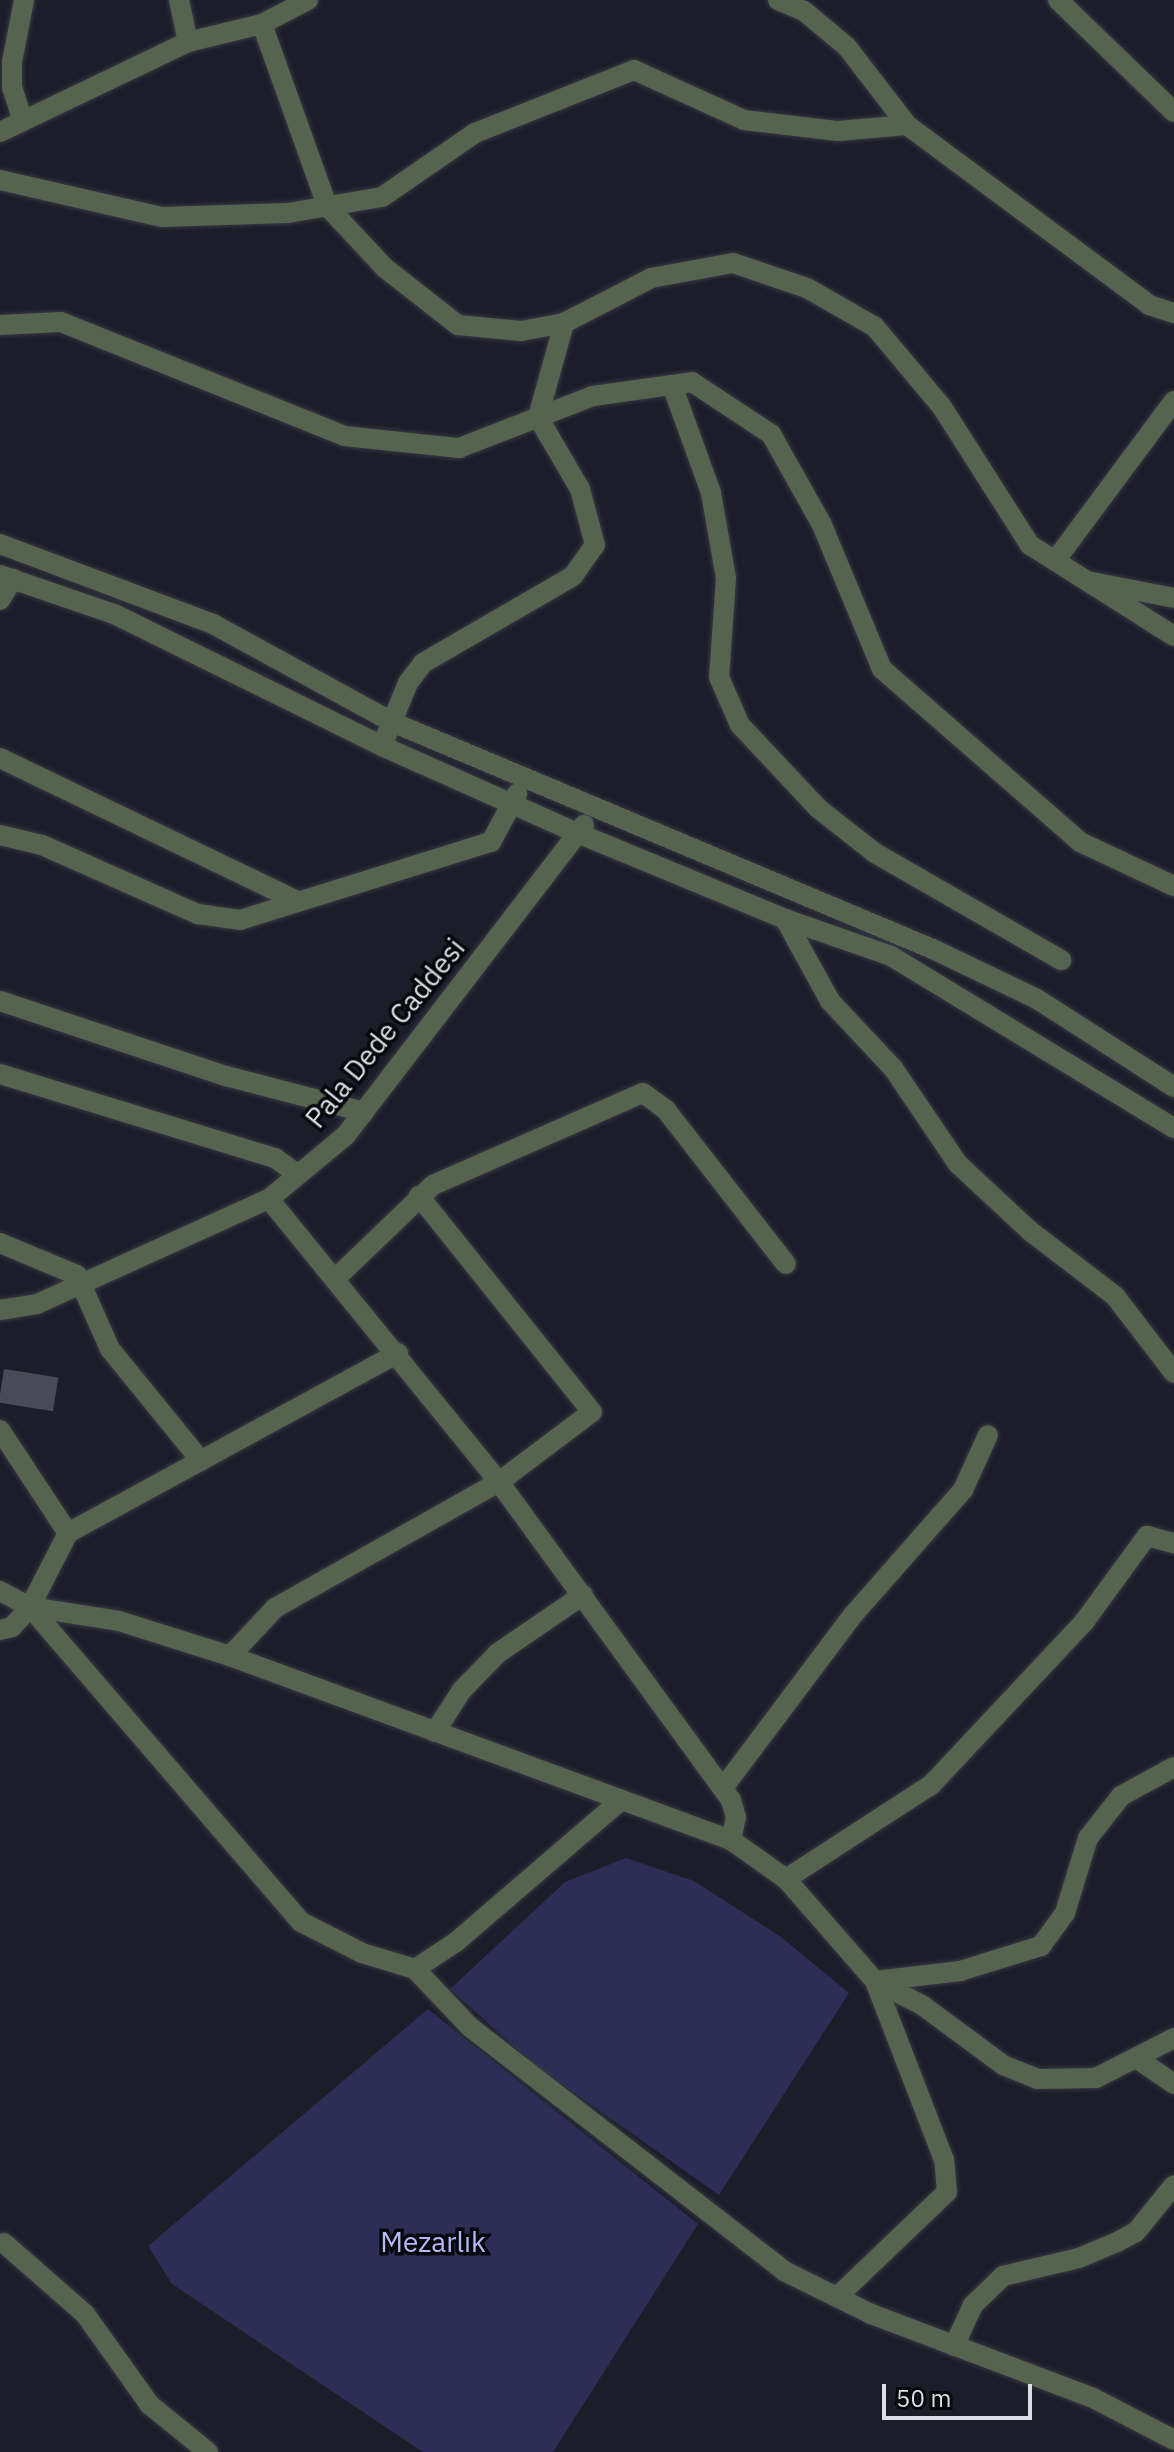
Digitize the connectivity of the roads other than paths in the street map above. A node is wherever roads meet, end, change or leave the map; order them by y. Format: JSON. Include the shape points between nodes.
{"nodes":[{"id":1,"x":24,"y":0,"type":"edge"},
{"id":2,"x":179,"y":0,"type":"edge"},
{"id":3,"x":308,"y":0,"type":"edge"},
{"id":4,"x":778,"y":0,"type":"edge"},
{"id":5,"x":1058,"y":0,"type":"edge"},
{"id":6,"x":262,"y":24,"type":"junction"},
{"id":7,"x":188,"y":42,"type":"junction"},
{"id":8,"x":1174,"y":112,"type":"edge"},
{"id":9,"x":23,"y":121,"type":"junction"},
{"id":10,"x":907,"y":125,"type":"junction"},
{"id":11,"x":0,"y":132,"type":"edge"},
{"id":12,"x":0,"y":180,"type":"edge"},
{"id":13,"x":327,"y":206,"type":"junction"},
{"id":14,"x":1174,"y":313,"type":"edge"},
{"id":15,"x":564,"y":323,"type":"junction"},
{"id":16,"x":0,"y":325,"type":"edge"},
{"id":17,"x":672,"y":385,"type":"junction"},
{"id":18,"x":1174,"y":401,"type":"edge"},
{"id":19,"x":538,"y":417,"type":"junction"},
{"id":20,"x":0,"y":544,"type":"edge"},
{"id":21,"x":1055,"y":561,"type":"junction"},
{"id":22,"x":6,"y":577,"type":"edge"},
{"id":23,"x":1084,"y":581,"type":"junction"},
{"id":24,"x":1174,"y":598,"type":"edge"},
{"id":25,"x":0,"y":600,"type":"edge"},
{"id":26,"x":1174,"y":636,"type":"edge"},
{"id":27,"x":392,"y":722,"type":"junction"},
{"id":28,"x":382,"y":746,"type":"junction"},
{"id":29,"x":0,"y":758,"type":"edge"},
{"id":30,"x":523,"y":779,"type":"junction"},
{"id":31,"x":512,"y":805,"type":"junction"},
{"id":32,"x":590,"y":809,"type":"junction"},
{"id":33,"x":580,"y":834,"type":"junction"},
{"id":34,"x":1,"y":838,"type":"edge"},
{"id":35,"x":1174,"y":886,"type":"edge"},
{"id":36,"x":295,"y":900,"type":"junction"},
{"id":37,"x":785,"y":919,"type":"junction"},
{"id":38,"x":1061,"y":960,"type":"dead end"},
{"id":39,"x":0,"y":1001,"type":"edge"},
{"id":40,"x":0,"y":1074,"type":"edge"},
{"id":41,"x":1174,"y":1087,"type":"edge"},
{"id":42,"x":364,"y":1112,"type":"junction"},
{"id":43,"x":1174,"y":1128,"type":"edge"},
{"id":44,"x":297,"y":1174,"type":"junction"},
{"id":45,"x":419,"y":1196,"type":"junction"},
{"id":46,"x":269,"y":1199,"type":"junction"},
{"id":47,"x":0,"y":1243,"type":"edge"},
{"id":48,"x":786,"y":1264,"type":"dead end"},
{"id":49,"x":336,"y":1278,"type":"junction"},
{"id":50,"x":83,"y":1284,"type":"junction"},
{"id":51,"x":0,"y":1310,"type":"edge"},
{"id":52,"x":398,"y":1353,"type":"junction"},
{"id":53,"x":1174,"y":1373,"type":"edge"},
{"id":54,"x":0,"y":1430,"type":"edge"},
{"id":55,"x":988,"y":1435,"type":"dead end"},
{"id":56,"x":201,"y":1461,"type":"junction"},
{"id":57,"x":499,"y":1482,"type":"junction"},
{"id":58,"x":68,"y":1533,"type":"junction"},
{"id":59,"x":1174,"y":1543,"type":"edge"},
{"id":60,"x":0,"y":1591,"type":"edge"},
{"id":61,"x":583,"y":1595,"type":"junction"},
{"id":62,"x":30,"y":1607,"type":"junction"},
{"id":63,"x":0,"y":1630,"type":"edge"},
{"id":64,"x":230,"y":1656,"type":"junction"},
{"id":65,"x":435,"y":1732,"type":"junction"},
{"id":66,"x":1174,"y":1767,"type":"edge"},
{"id":67,"x":723,"y":1788,"type":"junction"},
{"id":68,"x":621,"y":1800,"type":"junction"},
{"id":69,"x":731,"y":1840,"type":"junction"},
{"id":70,"x":786,"y":1879,"type":"junction"},
{"id":71,"x":415,"y":1969,"type":"junction"},
{"id":72,"x":875,"y":1981,"type":"junction"},
{"id":73,"x":1174,"y":2038,"type":"edge"},
{"id":74,"x":1139,"y":2060,"type":"junction"},
{"id":75,"x":1174,"y":2084,"type":"edge"},
{"id":76,"x":1174,"y":2185,"type":"edge"},
{"id":77,"x":4,"y":2243,"type":"dead end"},
{"id":78,"x":837,"y":2297,"type":"junction"},
{"id":79,"x":954,"y":2346,"type":"junction"},
{"id":80,"x":1174,"y":2440,"type":"edge"},
{"id":81,"x":208,"y":2452,"type":"edge"}],
"edges":[{"from":1,"to":9,"type":"street","via":[[12,62],[12,88]]},
{"from":2,"to":7,"type":"street"},
{"from":3,"to":6,"type":"street"},
{"from":4,"to":10,"type":"street","via":[[804,11],[847,47]]},
{"from":5,"to":8,"type":"street"},
{"from":6,"to":7,"type":"street"},
{"from":6,"to":13,"type":"street"},
{"from":7,"to":9,"type":"street"},
{"from":9,"to":11,"type":"street"},
{"from":10,"to":13,"type":"street","via":[[838,131],[744,120],[634,70],[475,133],[382,197]]},
{"from":10,"to":14,"type":"street","via":[[1149,305]]},
{"from":12,"to":13,"type":"street","via":[[162,217],[288,213]]},
{"from":13,"to":15,"type":"street","via":[[385,268],[458,325],[521,331]]},
{"from":15,"to":19,"type":"street"},
{"from":15,"to":21,"type":"street","via":[[651,278],[733,263],[807,288],[875,327],[942,407],[1030,545]]},
{"from":16,"to":19,"type":"street","via":[[61,322],[344,436],[459,448]]},
{"from":17,"to":19,"type":"street","via":[[593,396]]},
{"from":17,"to":35,"type":"street","via":[[692,382],[771,434],[822,525],[882,669],[1080,842]]},
{"from":17,"to":38,"type":"street","via":[[711,493],[726,578],[719,677],[740,725],[819,809],[875,853]]},
{"from":18,"to":21,"type":"street"},
{"from":19,"to":27,"type":"street","via":[[580,489],[595,545],[573,576],[423,663]]},
{"from":20,"to":27,"type":"street","via":[[213,624]]},
{"from":21,"to":23,"type":"street"},
{"from":22,"to":25,"type":"street"},
{"from":22,"to":28,"type":"street","via":[[114,614]]},
{"from":23,"to":24,"type":"street"},
{"from":23,"to":26,"type":"street"},
{"from":27,"to":28,"type":"street"},
{"from":27,"to":30,"type":"street"},
{"from":28,"to":31,"type":"street"},
{"from":29,"to":36,"type":"street"},
{"from":30,"to":31,"type":"street"},
{"from":30,"to":32,"type":"street"},
{"from":31,"to":33,"type":"street"},
{"from":31,"to":36,"type":"street","via":[[491,842]]},
{"from":32,"to":33,"type":"street","name":"Pala Dede Caddesi"},
{"from":32,"to":41,"type":"street","via":[[935,950],[1037,999]]},
{"from":33,"to":37,"type":"street"},
{"from":33,"to":42,"type":"street","name":"Pala Dede Caddesi"},
{"from":34,"to":36,"type":"street","via":[[42,845],[198,914],[240,920]]},
{"from":37,"to":43,"type":"street","via":[[891,956]]},
{"from":37,"to":53,"type":"street","via":[[830,1001],[893,1068],[958,1164],[1030,1231],[1115,1296]]},
{"from":39,"to":42,"type":"street","via":[[226,1076]]},
{"from":40,"to":44,"type":"street","via":[[275,1158]]},
{"from":42,"to":44,"type":"street","name":"Pala Dede Caddesi","via":[[346,1135]]},
{"from":44,"to":46,"type":"street","name":"Pala Dede Caddesi"},
{"from":45,"to":48,"type":"street","via":[[433,1185],[643,1093],[666,1110]]},
{"from":45,"to":49,"type":"street"},
{"from":45,"to":57,"type":"street","via":[[592,1412]]},
{"from":46,"to":49,"type":"street"},
{"from":46,"to":50,"type":"street","name":"Pala Dede Caddesi"},
{"from":47,"to":50,"type":"street","via":[[67,1267]]},
{"from":49,"to":52,"type":"street"},
{"from":50,"to":51,"type":"street","name":"Pala Dede Caddesi","via":[[37,1304]]},
{"from":50,"to":56,"type":"street","via":[[110,1349]]},
{"from":52,"to":56,"type":"street"},
{"from":52,"to":57,"type":"street"},
{"from":54,"to":58,"type":"street"},
{"from":55,"to":67,"type":"street","via":[[963,1490],[853,1615]]},
{"from":56,"to":58,"type":"street"},
{"from":57,"to":61,"type":"street"},
{"from":57,"to":64,"type":"street","via":[[275,1608]]},
{"from":58,"to":62,"type":"street"},
{"from":59,"to":70,"type":"street","via":[[1147,1536],[1084,1622],[931,1785]]},
{"from":60,"to":62,"type":"street"},
{"from":61,"to":65,"type":"street","via":[[498,1653],[462,1690]]},
{"from":61,"to":67,"type":"street"},
{"from":62,"to":63,"type":"street","via":[[12,1627]]},
{"from":62,"to":64,"type":"street","via":[[119,1621]]},
{"from":62,"to":71,"type":"street","via":[[301,1922],[362,1953]]},
{"from":64,"to":65,"type":"street"},
{"from":65,"to":68,"type":"street"},
{"from":66,"to":72,"type":"street","via":[[1121,1796],[1088,1838],[1065,1913],[1041,1946],[960,1971]]},
{"from":67,"to":69,"type":"street","via":[[736,1817]]},
{"from":68,"to":69,"type":"street"},
{"from":68,"to":71,"type":"street","via":[[456,1942]]},
{"from":69,"to":70,"type":"street"},
{"from":70,"to":72,"type":"street"},
{"from":71,"to":78,"type":"street","via":[[470,2027],[557,2095],[784,2271]]},
{"from":72,"to":74,"type":"street","via":[[922,2005],[1003,2065],[1037,2079],[1096,2078]]},
{"from":72,"to":78,"type":"street","via":[[944,2160],[947,2192]]},
{"from":73,"to":74,"type":"street"},
{"from":74,"to":75,"type":"street"},
{"from":76,"to":79,"type":"street","via":[[1136,2232],[1079,2258],[1003,2276],[973,2305]]},
{"from":77,"to":81,"type":"street","via":[[85,2314],[150,2405]]},
{"from":78,"to":79,"type":"street"},
{"from":79,"to":80,"type":"street","via":[[1093,2398]]}]}
